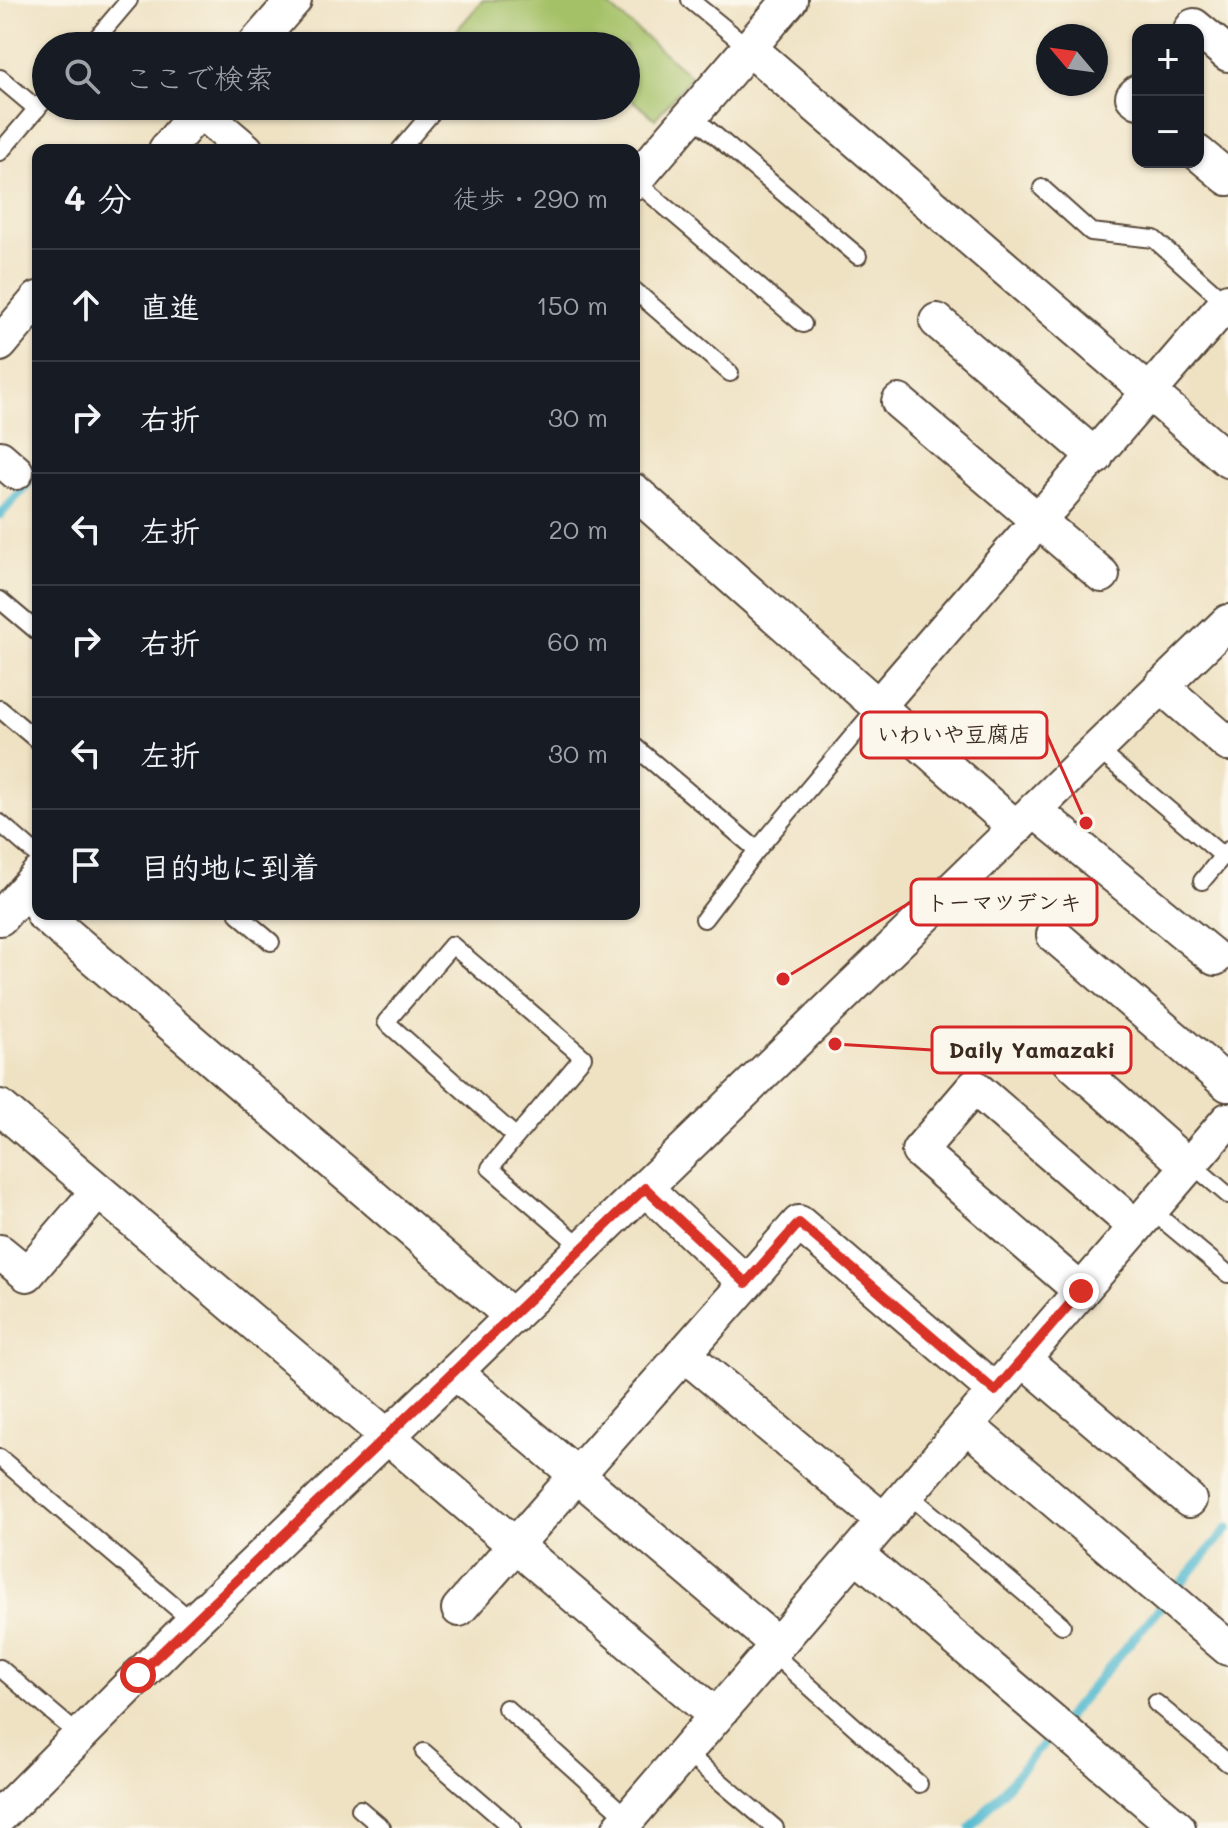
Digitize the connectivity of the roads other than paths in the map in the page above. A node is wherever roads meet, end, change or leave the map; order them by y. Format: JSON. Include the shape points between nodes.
{"nodes":[{"id":1,"x":129,"y":0,"type":"edge"},
{"id":2,"x":294,"y":0,"type":"edge"},
{"id":3,"x":690,"y":0,"type":"edge"},
{"id":4,"x":790,"y":0,"type":"edge"},
{"id":5,"x":102,"y":32,"type":"edge"},
{"id":6,"x":266,"y":32,"type":"edge"},
{"id":7,"x":1204,"y":34,"type":"edge"},
{"id":8,"x":749,"y":48,"type":"junction"},
{"id":9,"x":1228,"y":54,"type":"edge"},
{"id":10,"x":0,"y":78,"type":"edge"},
{"id":11,"x":32,"y":98,"type":"edge"},
{"id":12,"x":32,"y":115,"type":"edge"},
{"id":13,"x":691,"y":115,"type":"junction"},
{"id":14,"x":192,"y":120,"type":"edge"},
{"id":15,"x":215,"y":120,"type":"edge"},
{"id":16,"x":426,"y":120,"type":"edge"},
{"id":17,"x":171,"y":144,"type":"edge"},
{"id":18,"x":240,"y":144,"type":"edge"},
{"id":19,"x":405,"y":144,"type":"edge"},
{"id":20,"x":0,"y":152,"type":"edge"},
{"id":21,"x":1204,"y":158,"type":"edge"},
{"id":22,"x":640,"y":175,"type":"edge"},
{"id":23,"x":1228,"y":178,"type":"edge"},
{"id":24,"x":640,"y":187,"type":"edge"},
{"id":25,"x":1042,"y":188,"type":"dead end"},
{"id":26,"x":858,"y":256,"type":"dead end"},
{"id":27,"x":640,"y":295,"type":"edge"},
{"id":28,"x":1227,"y":302,"type":"edge"},
{"id":29,"x":32,"y":306,"type":"edge"},
{"id":30,"x":937,"y":321,"type":"dead end"},
{"id":31,"x":803,"y":324,"type":"dead end"},
{"id":32,"x":0,"y":344,"type":"edge"},
{"id":33,"x":730,"y":373,"type":"dead end"},
{"id":34,"x":1151,"y":394,"type":"junction"},
{"id":35,"x":899,"y":402,"type":"dead end"},
{"id":36,"x":1096,"y":457,"type":"junction"},
{"id":37,"x":1228,"y":460,"type":"edge"},
{"id":38,"x":640,"y":496,"type":"edge"},
{"id":39,"x":1040,"y":522,"type":"junction"},
{"id":40,"x":1102,"y":575,"type":"dead end"},
{"id":41,"x":0,"y":600,"type":"edge"},
{"id":42,"x":1228,"y":622,"type":"edge"},
{"id":43,"x":32,"y":627,"type":"edge"},
{"id":44,"x":1161,"y":686,"type":"junction"},
{"id":45,"x":879,"y":705,"type":"junction"},
{"id":46,"x":0,"y":709,"type":"edge"},
{"id":47,"x":32,"y":736,"type":"edge"},
{"id":48,"x":1228,"y":744,"type":"edge"},
{"id":49,"x":1097,"y":749,"type":"junction"},
{"id":50,"x":640,"y":751,"type":"edge"},
{"id":51,"x":1025,"y":819,"type":"junction"},
{"id":52,"x":0,"y":823,"type":"edge"},
{"id":53,"x":757,"y":850,"type":"junction"},
{"id":54,"x":32,"y":851,"type":"edge"},
{"id":55,"x":1226,"y":853,"type":"edge"},
{"id":56,"x":1202,"y":881,"type":"dead end"},
{"id":57,"x":704,"y":919,"type":"dead end"},
{"id":58,"x":49,"y":920,"type":"edge"},
{"id":59,"x":245,"y":920,"type":"edge"},
{"id":60,"x":1054,"y":935,"type":"dead end"},
{"id":61,"x":271,"y":942,"type":"dead end"},
{"id":62,"x":1215,"y":958,"type":"dead end"},
{"id":63,"x":1070,"y":1061,"type":"dead end"},
{"id":64,"x":1228,"y":1084,"type":"edge"},
{"id":65,"x":0,"y":1107,"type":"edge"},
{"id":66,"x":1228,"y":1120,"type":"edge"},
{"id":67,"x":515,"y":1136,"type":"junction"},
{"id":68,"x":1188,"y":1166,"type":"junction"},
{"id":69,"x":645,"y":1188,"type":"junction"},
{"id":70,"x":98,"y":1191,"type":"junction"},
{"id":71,"x":1228,"y":1195,"type":"edge"},
{"id":72,"x":1143,"y":1218,"type":"junction"},
{"id":73,"x":583,"y":1248,"type":"junction"},
{"id":74,"x":0,"y":1252,"type":"edge"},
{"id":75,"x":1228,"y":1274,"type":"edge"},
{"id":76,"x":746,"y":1283,"type":"junction"},
{"id":77,"x":1081,"y":1291,"type":"junction"},
{"id":78,"x":513,"y":1317,"type":"junction"},
{"id":79,"x":683,"y":1353,"type":"junction"},
{"id":80,"x":1023,"y":1359,"type":"junction"},
{"id":81,"x":455,"y":1372,"type":"junction"},
{"id":82,"x":995,"y":1391,"type":"junction"},
{"id":83,"x":966,"y":1425,"type":"junction"},
{"id":84,"x":388,"y":1437,"type":"junction"},
{"id":85,"x":0,"y":1458,"type":"edge"},
{"id":86,"x":576,"y":1475,"type":"junction"},
{"id":87,"x":907,"y":1493,"type":"junction"},
{"id":88,"x":1189,"y":1500,"type":"dead end"},
{"id":89,"x":884,"y":1521,"type":"junction"},
{"id":90,"x":515,"y":1545,"type":"junction"},
{"id":91,"x":856,"y":1554,"type":"junction"},
{"id":92,"x":459,"y":1609,"type":"dead end"},
{"id":93,"x":193,"y":1622,"type":"junction"},
{"id":94,"x":1062,"y":1625,"type":"dead end"},
{"id":95,"x":774,"y":1648,"type":"junction"},
{"id":96,"x":1228,"y":1648,"type":"edge"},
{"id":97,"x":0,"y":1668,"type":"edge"},
{"id":98,"x":1156,"y":1703,"type":"dead end"},
{"id":99,"x":506,"y":1708,"type":"dead end"},
{"id":100,"x":716,"y":1716,"type":"junction"},
{"id":101,"x":80,"y":1736,"type":"junction"},
{"id":102,"x":424,"y":1752,"type":"dead end"},
{"id":103,"x":685,"y":1752,"type":"junction"},
{"id":104,"x":1228,"y":1763,"type":"edge"},
{"id":105,"x":919,"y":1784,"type":"dead end"},
{"id":106,"x":360,"y":1809,"type":"dead end"},
{"id":107,"x":14,"y":1817,"type":"edge"},
{"id":108,"x":629,"y":1825,"type":"edge"},
{"id":109,"x":382,"y":1828,"type":"edge"},
{"id":110,"x":512,"y":1828,"type":"edge"},
{"id":111,"x":775,"y":1828,"type":"edge"},
{"id":112,"x":1178,"y":1828,"type":"edge"}],
"edges":[{"from":1,"to":5,"type":"lane"},
{"from":2,"to":6,"type":"street"},
{"from":3,"to":8,"type":"lane"},
{"from":4,"to":8,"type":"street"},
{"from":7,"to":9,"type":"street"},
{"from":8,"to":13,"type":"street"},
{"from":8,"to":34,"type":"street"},
{"from":10,"to":11,"type":"lane"},
{"from":12,"to":20,"type":"lane"},
{"from":13,"to":22,"type":"street"},
{"from":13,"to":26,"type":"lane"},
{"from":14,"to":17,"type":"street"},
{"from":15,"to":18,"type":"street"},
{"from":16,"to":19,"type":"lane"},
{"from":21,"to":23,"type":"street"},
{"from":24,"to":31,"type":"lane"},
{"from":25,"to":28,"type":"lane","via":[[1091,232],[1154,239]]},
{"from":27,"to":33,"type":"lane"},
{"from":28,"to":34,"type":"street"},
{"from":29,"to":32,"type":"street"},
{"from":30,"to":36,"type":"street"},
{"from":34,"to":36,"type":"street"},
{"from":34,"to":37,"type":"street"},
{"from":35,"to":39,"type":"street"},
{"from":36,"to":39,"type":"street"},
{"from":38,"to":45,"type":"street"},
{"from":39,"to":40,"type":"street"},
{"from":39,"to":45,"type":"street"},
{"from":41,"to":43,"type":"lane"},
{"from":42,"to":44,"type":"street"},
{"from":44,"to":48,"type":"street"},
{"from":44,"to":49,"type":"street"},
{"from":45,"to":51,"type":"street"},
{"from":45,"to":53,"type":"lane"},
{"from":46,"to":47,"type":"lane"},
{"from":49,"to":51,"type":"street"},
{"from":49,"to":55,"type":"lane"},
{"from":50,"to":53,"type":"lane"},
{"from":51,"to":62,"type":"street"},
{"from":51,"to":69,"type":"street"},
{"from":52,"to":54,"type":"lane"},
{"from":53,"to":57,"type":"lane"},
{"from":55,"to":56,"type":"lane"},
{"from":58,"to":78,"type":"street"},
{"from":59,"to":61,"type":"lane"},
{"from":60,"to":64,"type":"street"},
{"from":63,"to":68,"type":"street"},
{"from":65,"to":70,"type":"street"},
{"from":66,"to":68,"type":"street"},
{"from":67,"to":67,"type":"lane","via":[[583,1057],[452,945],[386,1022]]},
{"from":67,"to":73,"type":"lane","via":[[490,1168]]},
{"from":68,"to":71,"type":"lane"},
{"from":68,"to":72,"type":"street"},
{"from":69,"to":73,"type":"street"},
{"from":69,"to":76,"type":"street"},
{"from":70,"to":74,"type":"street","via":[[27,1274]]},
{"from":70,"to":84,"type":"street"},
{"from":72,"to":75,"type":"lane"},
{"from":72,"to":77,"type":"street"},
{"from":72,"to":77,"type":"street","via":[[974,1087],[919,1151]]},
{"from":73,"to":78,"type":"street"},
{"from":76,"to":79,"type":"street"},
{"from":76,"to":82,"type":"street","via":[[799,1223]]},
{"from":77,"to":80,"type":"street"},
{"from":78,"to":81,"type":"street"},
{"from":79,"to":86,"type":"street"},
{"from":79,"to":89,"type":"street"},
{"from":80,"to":82,"type":"street"},
{"from":80,"to":88,"type":"street"},
{"from":81,"to":84,"type":"street"},
{"from":81,"to":86,"type":"street"},
{"from":82,"to":83,"type":"street"},
{"from":83,"to":87,"type":"street"},
{"from":83,"to":96,"type":"street"},
{"from":84,"to":90,"type":"street"},
{"from":84,"to":93,"type":"street"},
{"from":85,"to":93,"type":"lane"},
{"from":86,"to":90,"type":"street"},
{"from":86,"to":95,"type":"street"},
{"from":87,"to":89,"type":"street"},
{"from":87,"to":94,"type":"lane"},
{"from":89,"to":91,"type":"street"},
{"from":90,"to":92,"type":"street"},
{"from":90,"to":100,"type":"street"},
{"from":91,"to":95,"type":"street"},
{"from":91,"to":112,"type":"street"},
{"from":93,"to":101,"type":"street"},
{"from":95,"to":100,"type":"street"},
{"from":95,"to":105,"type":"lane"},
{"from":97,"to":101,"type":"lane"},
{"from":98,"to":104,"type":"lane"},
{"from":99,"to":108,"type":"lane"},
{"from":100,"to":103,"type":"street"},
{"from":101,"to":107,"type":"street"},
{"from":102,"to":110,"type":"lane"},
{"from":103,"to":108,"type":"street"},
{"from":103,"to":111,"type":"lane"},
{"from":106,"to":109,"type":"lane"}]}
